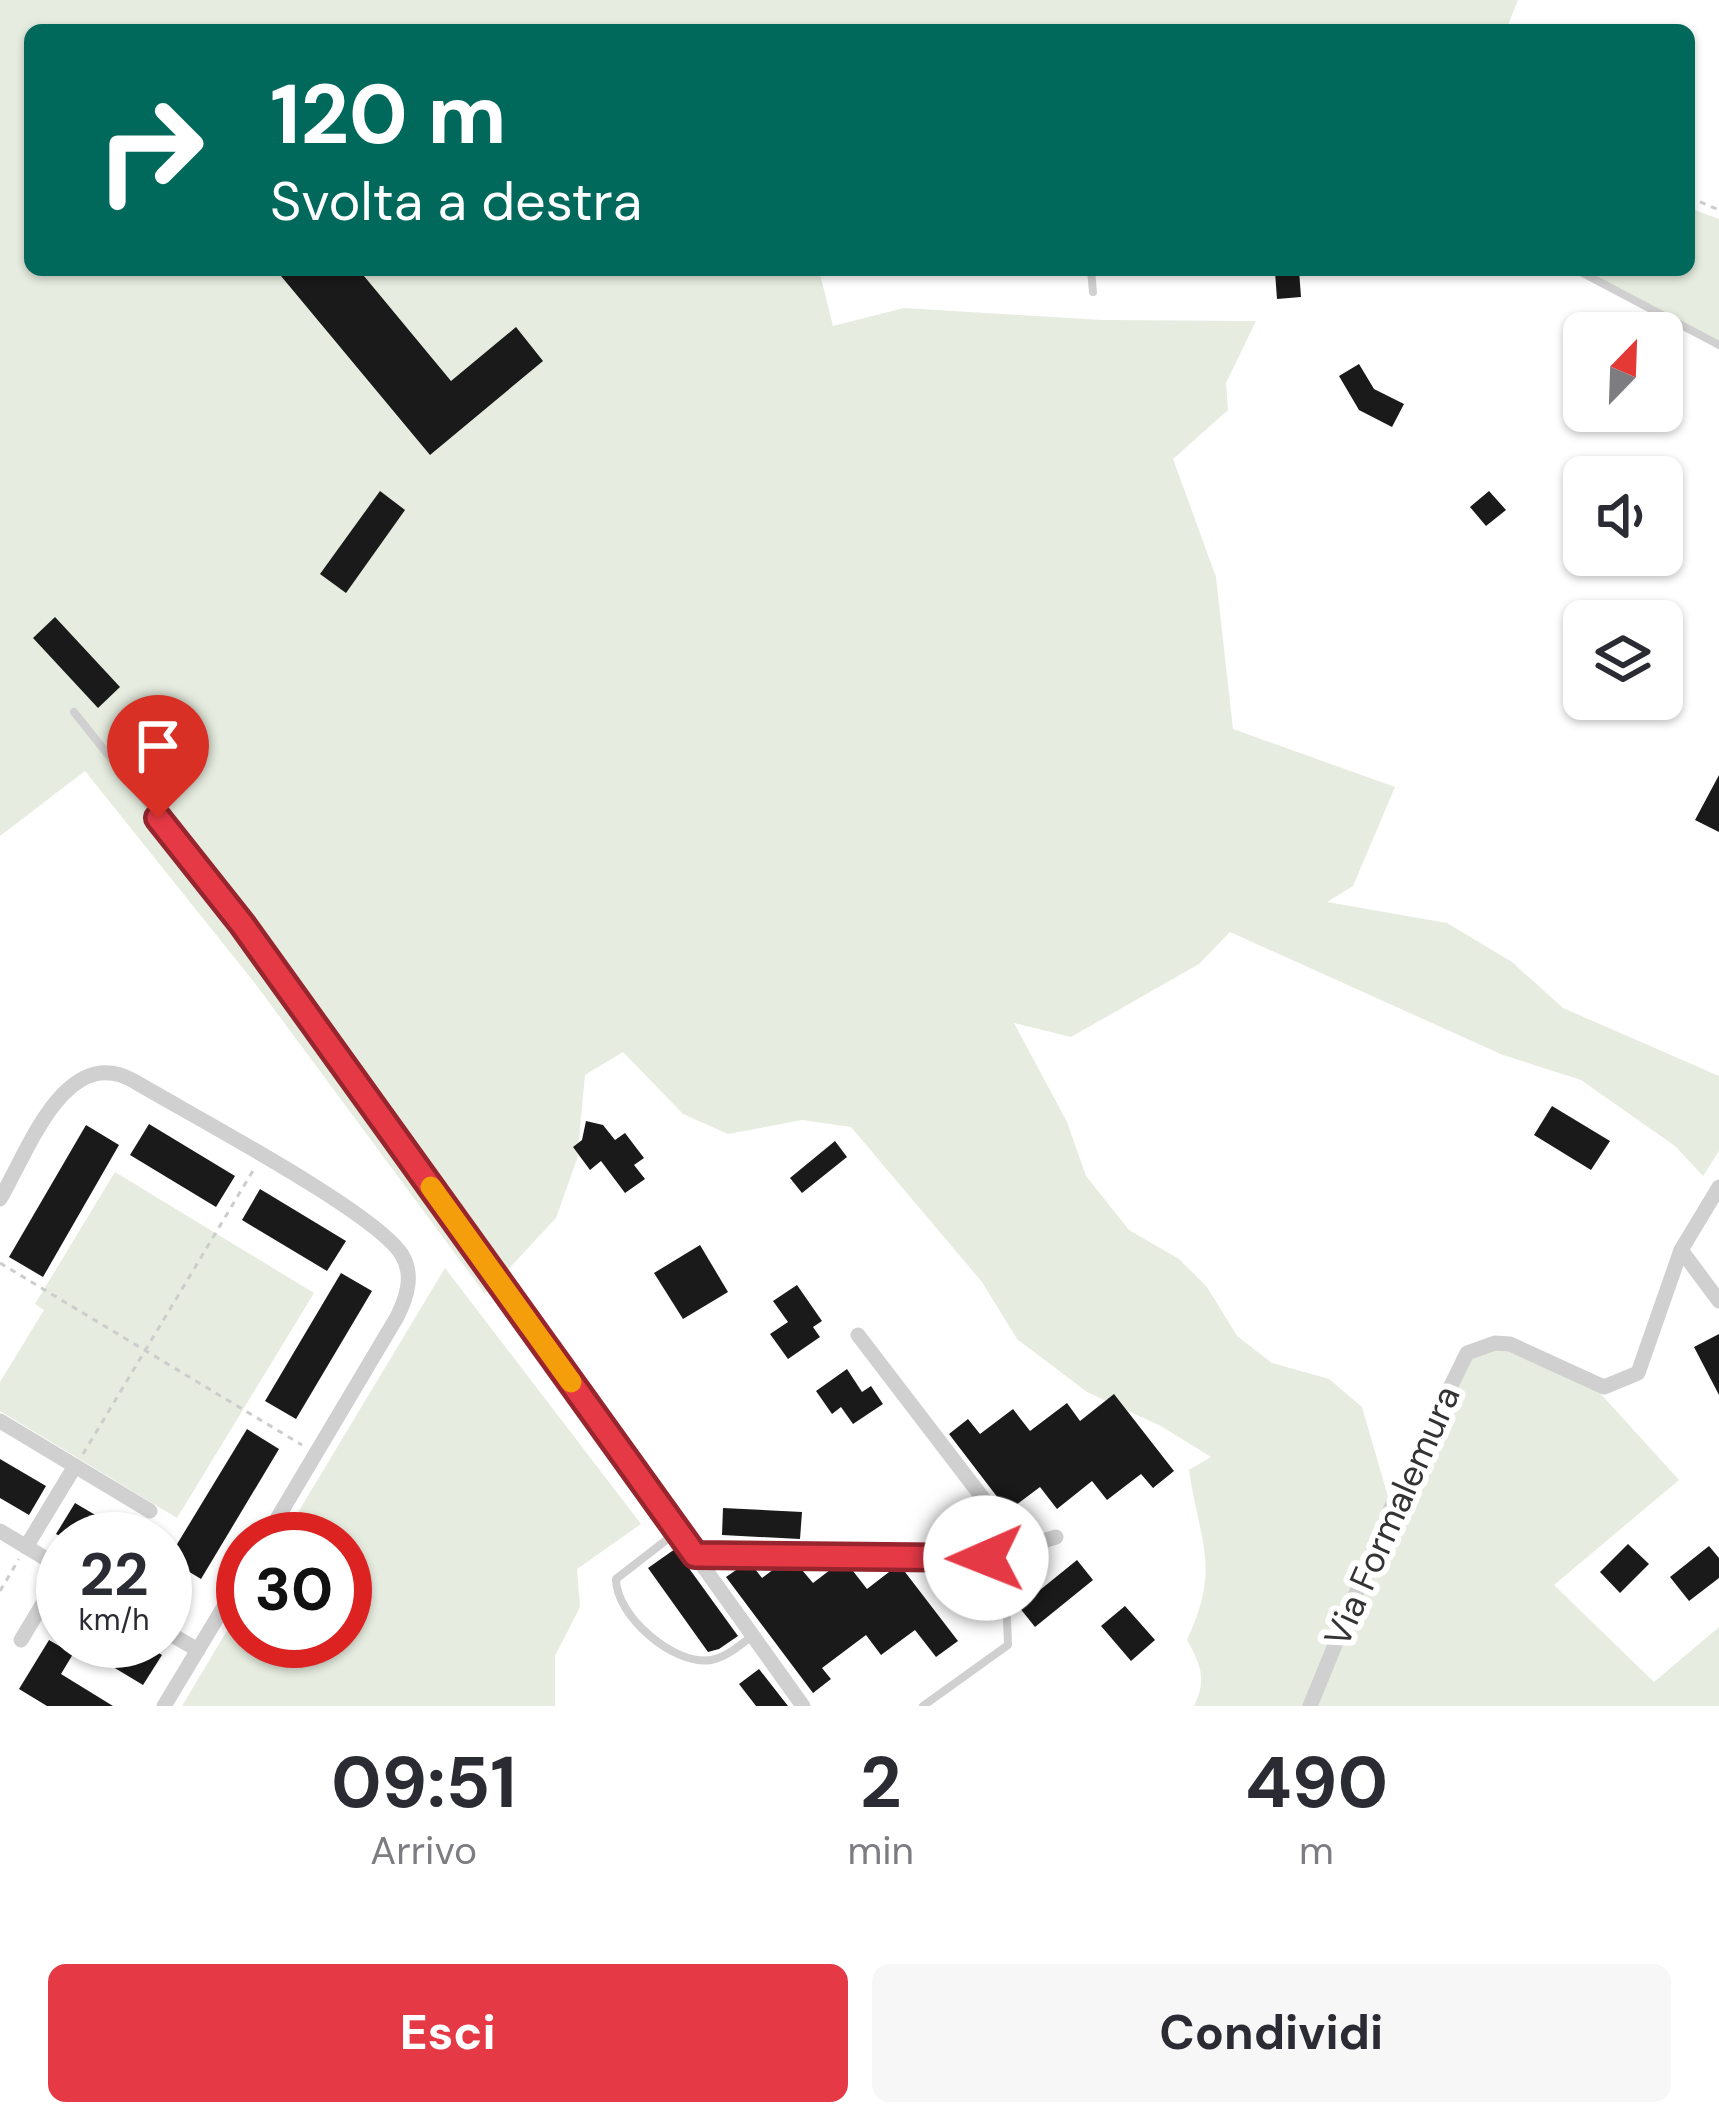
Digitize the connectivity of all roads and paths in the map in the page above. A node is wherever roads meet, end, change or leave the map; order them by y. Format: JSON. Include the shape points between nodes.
{"nodes":[{"id":1,"x":1092,"y":276,"type":"edge"},
{"id":2,"x":1588,"y":276,"type":"edge"},
{"id":3,"x":1094,"y":292,"type":"dead end"},
{"id":4,"x":1719,"y":345,"type":"edge"},
{"id":5,"x":74,"y":712,"type":"dead end"},
{"id":6,"x":261,"y":1158,"type":"junction"},
{"id":7,"x":1719,"y":1187,"type":"edge"},
{"id":8,"x":0,"y":1199,"type":"edge"},
{"id":9,"x":1681,"y":1250,"type":"junction"},
{"id":10,"x":0,"y":1263,"type":"edge"},
{"id":11,"x":1719,"y":1301,"type":"edge"},
{"id":12,"x":858,"y":1335,"type":"dead end"},
{"id":13,"x":145,"y":1350,"type":"junction"},
{"id":14,"x":0,"y":1421,"type":"edge"},
{"id":15,"x":316,"y":1454,"type":"junction"},
{"id":16,"x":75,"y":1466,"type":"junction"},
{"id":17,"x":150,"y":1511,"type":"dead end"},
{"id":18,"x":281,"y":1512,"type":"edge"},
{"id":19,"x":0,"y":1531,"type":"edge"},
{"id":20,"x":678,"y":1531,"type":"junction"},
{"id":21,"x":1056,"y":1537,"type":"dead end"},
{"id":22,"x":26,"y":1547,"type":"junction"},
{"id":23,"x":1021,"y":1547,"type":"junction"},
{"id":24,"x":36,"y":1553,"type":"edge"},
{"id":25,"x":695,"y":1555,"type":"junction"},
{"id":26,"x":986,"y":1558,"type":"junction"},
{"id":27,"x":0,"y":1591,"type":"edge"},
{"id":28,"x":36,"y":1615,"type":"edge"},
{"id":29,"x":216,"y":1620,"type":"edge"},
{"id":30,"x":753,"y":1636,"type":"junction"},
{"id":31,"x":21,"y":1640,"type":"dead end"},
{"id":32,"x":192,"y":1646,"type":"edge"},
{"id":33,"x":198,"y":1650,"type":"junction"},
{"id":34,"x":164,"y":1706,"type":"edge"},
{"id":35,"x":803,"y":1706,"type":"edge"},
{"id":36,"x":923,"y":1706,"type":"edge"},
{"id":37,"x":1310,"y":1706,"type":"edge"}],
"edges":[{"from":1,"to":3,"type":"lane"},
{"from":2,"to":4,"type":"lane"},
{"from":5,"to":20,"type":"lane","via":[[242,924]]},
{"from":6,"to":8,"type":"street","via":[[134,1081],[99,1070],[67,1089]]},
{"from":6,"to":13,"type":"path"},
{"from":6,"to":15,"type":"street","via":[[377,1229],[407,1268],[394,1325]]},
{"from":7,"to":9,"type":"street","name":"Via Formalemura"},
{"from":9,"to":11,"type":"street"},
{"from":9,"to":37,"type":"street","name":"Via Formalemura","via":[[1638,1372],[1617,1384],[1590,1382],[1510,1344],[1467,1353],[1390,1508]]},
{"from":10,"to":13,"type":"path"},
{"from":12,"to":23,"type":"street"},
{"from":13,"to":15,"type":"path"},
{"from":13,"to":16,"type":"path"},
{"from":14,"to":16,"type":"street"},
{"from":15,"to":18,"type":"street"},
{"from":16,"to":17,"type":"street"},
{"from":16,"to":22,"type":"street"},
{"from":19,"to":22,"type":"street"},
{"from":20,"to":25,"type":"lane"},
{"from":20,"to":30,"type":"lane","via":[[624,1571],[616,1590],[643,1627],[686,1658],[724,1656]]},
{"from":21,"to":23,"type":"street"},
{"from":22,"to":24,"type":"street"},
{"from":22,"to":27,"type":"path"},
{"from":23,"to":26,"type":"street"},
{"from":25,"to":26,"type":"street"},
{"from":25,"to":30,"type":"street"},
{"from":26,"to":36,"type":"lane","via":[[1008,1645]]},
{"from":28,"to":31,"type":"street"},
{"from":29,"to":33,"type":"street"},
{"from":30,"to":35,"type":"street"},
{"from":32,"to":33,"type":"street"},
{"from":33,"to":34,"type":"street"}]}
